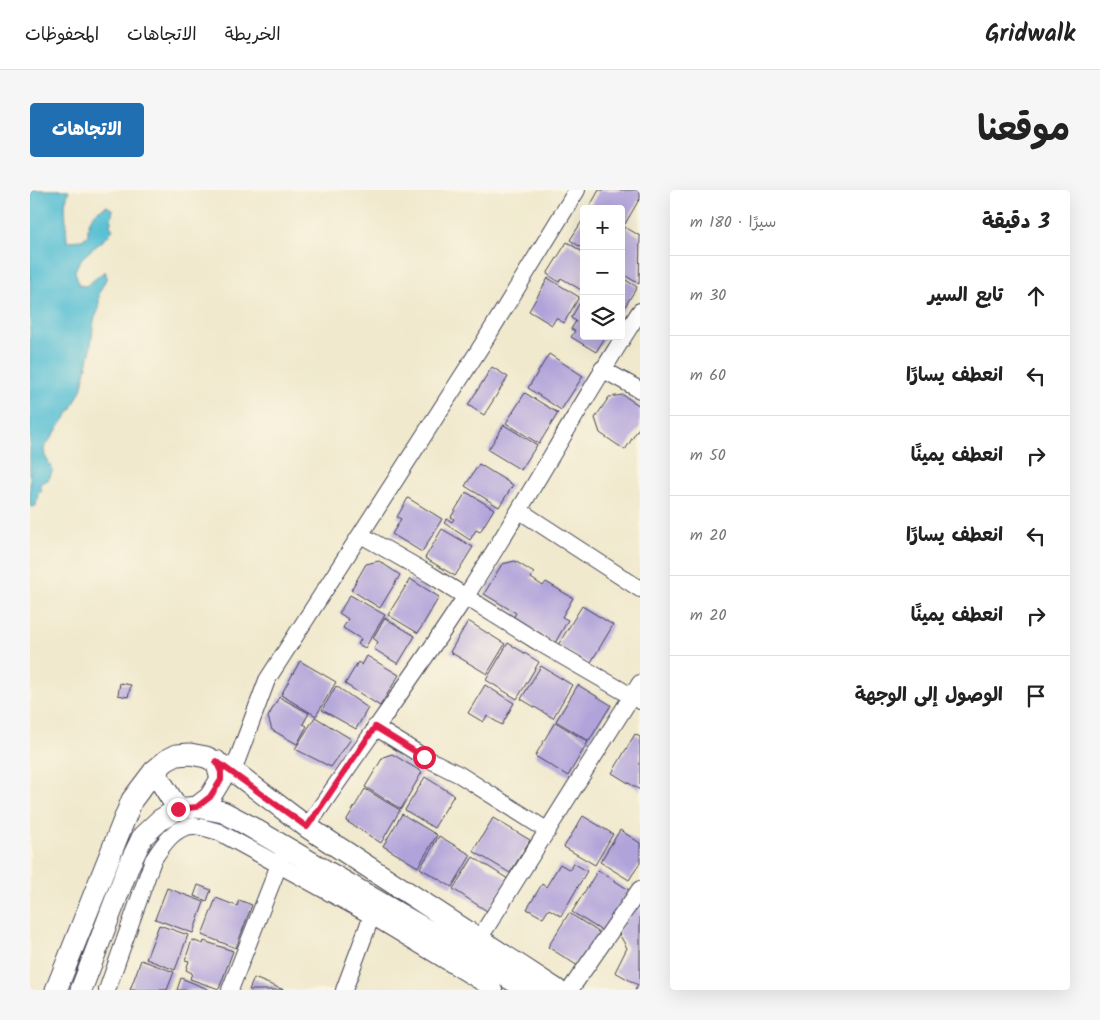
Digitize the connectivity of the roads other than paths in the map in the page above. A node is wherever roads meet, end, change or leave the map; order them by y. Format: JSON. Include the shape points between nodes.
{"nodes":[{"id":1,"x":577,"y":190,"type":"edge"},
{"id":2,"x":640,"y":312,"type":"edge"},
{"id":3,"x":602,"y":369,"type":"junction"},
{"id":4,"x":640,"y":390,"type":"edge"},
{"id":5,"x":520,"y":511,"type":"junction"},
{"id":6,"x":361,"y":535,"type":"junction"},
{"id":7,"x":640,"y":590,"type":"edge"},
{"id":8,"x":465,"y":598,"type":"junction"},
{"id":9,"x":637,"y":694,"type":"edge"},
{"id":10,"x":375,"y":727,"type":"junction"},
{"id":11,"x":224,"y":766,"type":"junction"},
{"id":12,"x":154,"y":771,"type":"junction"},
{"id":13,"x":187,"y":808,"type":"junction"},
{"id":14,"x":307,"y":827,"type":"junction"},
{"id":15,"x":548,"y":831,"type":"junction"},
{"id":16,"x":282,"y":856,"type":"junction"},
{"id":17,"x":640,"y":889,"type":"edge"},
{"id":18,"x":374,"y":908,"type":"junction"},
{"id":19,"x":479,"y":940,"type":"junction"},
{"id":20,"x":56,"y":990,"type":"edge"},
{"id":21,"x":81,"y":990,"type":"edge"},
{"id":22,"x":107,"y":990,"type":"edge"},
{"id":23,"x":230,"y":990,"type":"edge"},
{"id":24,"x":344,"y":990,"type":"edge"},
{"id":25,"x":494,"y":990,"type":"edge"},
{"id":26,"x":529,"y":990,"type":"edge"},
{"id":27,"x":557,"y":990,"type":"edge"},
{"id":28,"x":570,"y":990,"type":"edge"}],
"edges":[{"from":1,"to":6,"type":"street"},
{"from":2,"to":3,"type":"street"},
{"from":3,"to":4,"type":"street"},
{"from":3,"to":5,"type":"street"},
{"from":5,"to":7,"type":"street"},
{"from":5,"to":8,"type":"street"},
{"from":6,"to":8,"type":"street"},
{"from":6,"to":11,"type":"street","via":[[267,680]]},
{"from":8,"to":9,"type":"street"},
{"from":8,"to":10,"type":"street"},
{"from":9,"to":15,"type":"street"},
{"from":10,"to":14,"type":"street"},
{"from":10,"to":15,"type":"street","via":[[460,775]]},
{"from":11,"to":12,"type":"main road","via":[[199,755],[178,755]]},
{"from":11,"to":13,"type":"main road","via":[[221,780],[210,797]]},
{"from":11,"to":14,"type":"main road"},
{"from":12,"to":13,"type":"main road"},
{"from":12,"to":20,"type":"main road","via":[[132,800],[118,830]]},
{"from":13,"to":16,"type":"main road","via":[[222,812]]},
{"from":13,"to":21,"type":"main road","via":[[160,820],[143,836]]},
{"from":14,"to":19,"type":"main road"},
{"from":15,"to":19,"type":"street"},
{"from":16,"to":18,"type":"main road"},
{"from":16,"to":22,"type":"street","via":[[194,826],[175,832],[152,860]]},
{"from":16,"to":23,"type":"street"},
{"from":17,"to":28,"type":"street"},
{"from":18,"to":24,"type":"street"},
{"from":18,"to":25,"type":"street"},
{"from":18,"to":26,"type":"main road"},
{"from":19,"to":27,"type":"main road"}]}
